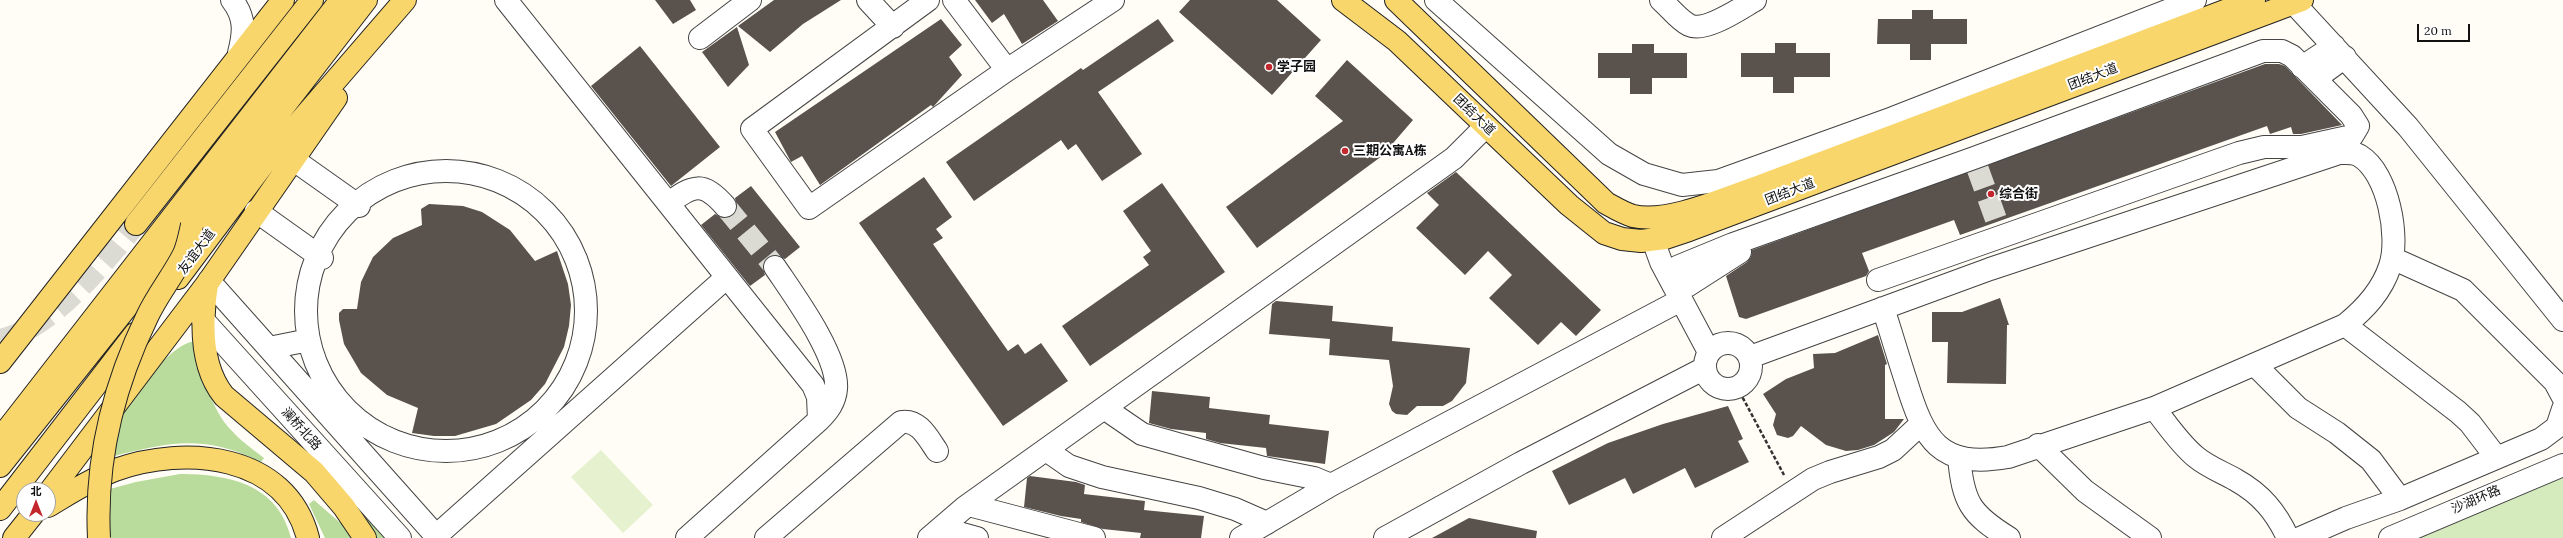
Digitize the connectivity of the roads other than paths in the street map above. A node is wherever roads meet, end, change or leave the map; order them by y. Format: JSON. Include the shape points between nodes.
{"nodes":[{"id":1,"x":232,"y":0,"type":"edge"},
{"id":2,"x":283,"y":0,"type":"edge"},
{"id":3,"x":312,"y":0,"type":"edge"},
{"id":4,"x":341,"y":0,"type":"edge"},
{"id":5,"x":366,"y":0,"type":"edge"},
{"id":6,"x":506,"y":0,"type":"edge"},
{"id":7,"x":750,"y":0,"type":"edge"},
{"id":8,"x":868,"y":0,"type":"edge"},
{"id":9,"x":928,"y":0,"type":"edge"},
{"id":10,"x":954,"y":0,"type":"edge"},
{"id":11,"x":1113,"y":0,"type":"edge"},
{"id":12,"x":1343,"y":0,"type":"edge"},
{"id":13,"x":1362,"y":0,"type":"edge"},
{"id":14,"x":1436,"y":0,"type":"edge"},
{"id":15,"x":1661,"y":0,"type":"edge"},
{"id":16,"x":1755,"y":0,"type":"edge"},
{"id":17,"x":2195,"y":0,"type":"edge"},
{"id":18,"x":2254,"y":0,"type":"edge"},
{"id":19,"x":404,"y":1,"type":"edge"},
{"id":20,"x":1398,"y":1,"type":"edge"},
{"id":21,"x":2296,"y":1,"type":"edge"},
{"id":22,"x":893,"y":27,"type":"junction"},
{"id":23,"x":700,"y":38,"type":"dead end"},
{"id":24,"x":1397,"y":41,"type":"junction"},
{"id":25,"x":2340,"y":52,"type":"junction"},
{"id":26,"x":239,"y":53,"type":"junction"},
{"id":27,"x":1007,"y":70,"type":"junction"},
{"id":28,"x":2309,"y":73,"type":"junction"},
{"id":29,"x":1486,"y":126,"type":"junction"},
{"id":30,"x":294,"y":160,"type":"junction"},
{"id":31,"x":668,"y":204,"type":"junction"},
{"id":32,"x":359,"y":206,"type":"junction"},
{"id":33,"x":725,"y":206,"type":"tunnel mouth"},
{"id":34,"x":256,"y":212,"type":"junction"},
{"id":35,"x":136,"y":224,"type":"tunnel mouth"},
{"id":36,"x":192,"y":224,"type":"junction"},
{"id":37,"x":1659,"y":239,"type":"junction"},
{"id":38,"x":322,"y":258,"type":"junction"},
{"id":39,"x":2392,"y":258,"type":"junction"},
{"id":40,"x":775,"y":267,"type":"tunnel mouth"},
{"id":41,"x":727,"y":277,"type":"junction"},
{"id":42,"x":1878,"y":280,"type":"dead end"},
{"id":43,"x":208,"y":282,"type":"junction"},
{"id":44,"x":1682,"y":284,"type":"junction"},
{"id":45,"x":1883,"y":308,"type":"junction"},
{"id":46,"x":203,"y":320,"type":"junction"},
{"id":47,"x":2563,"y":320,"type":"edge"},
{"id":48,"x":2345,"y":325,"type":"junction"},
{"id":49,"x":309,"y":340,"type":"junction"},
{"id":50,"x":269,"y":348,"type":"junction"},
{"id":51,"x":1711,"y":355,"type":"junction"},
{"id":52,"x":1750,"y":357,"type":"junction"},
{"id":53,"x":0,"y":362,"type":"edge"},
{"id":54,"x":2255,"y":365,"type":"junction"},
{"id":55,"x":314,"y":384,"type":"junction"},
{"id":56,"x":560,"y":386,"type":"junction"},
{"id":57,"x":2563,"y":397,"type":"edge"},
{"id":58,"x":543,"y":408,"type":"junction"},
{"id":59,"x":580,"y":408,"type":"junction"},
{"id":60,"x":1104,"y":408,"type":"junction"},
{"id":61,"x":2154,"y":408,"type":"junction"},
{"id":62,"x":2563,"y":409,"type":"edge"},
{"id":63,"x":339,"y":416,"type":"junction"},
{"id":64,"x":820,"y":420,"type":"junction"},
{"id":65,"x":1921,"y":424,"type":"junction"},
{"id":66,"x":559,"y":426,"type":"junction"},
{"id":67,"x":0,"y":439,"type":"edge"},
{"id":68,"x":2038,"y":445,"type":"junction"},
{"id":69,"x":1046,"y":450,"type":"junction"},
{"id":70,"x":937,"y":451,"type":"dead end"},
{"id":71,"x":1959,"y":457,"type":"junction"},
{"id":72,"x":2496,"y":457,"type":"junction"},
{"id":73,"x":2563,"y":465,"type":"edge"},
{"id":74,"x":0,"y":466,"type":"edge"},
{"id":75,"x":56,"y":483,"type":"edge"},
{"id":76,"x":1331,"y":485,"type":"junction"},
{"id":77,"x":2400,"y":499,"type":"junction"},
{"id":78,"x":56,"y":501,"type":"edge"},
{"id":79,"x":969,"y":505,"type":"junction"},
{"id":80,"x":0,"y":509,"type":"edge"},
{"id":81,"x":29,"y":522,"type":"edge"},
{"id":82,"x":1267,"y":522,"type":"junction"},
{"id":83,"x":935,"y":533,"type":"edge"},
{"id":84,"x":437,"y":537,"type":"edge"},
{"id":85,"x":14,"y":538,"type":"edge"},
{"id":86,"x":99,"y":538,"type":"edge"},
{"id":87,"x":308,"y":538,"type":"edge"},
{"id":88,"x":365,"y":538,"type":"edge"},
{"id":89,"x":400,"y":538,"type":"edge"},
{"id":90,"x":687,"y":538,"type":"edge"},
{"id":91,"x":766,"y":538,"type":"edge"},
{"id":92,"x":977,"y":538,"type":"edge"},
{"id":93,"x":1094,"y":538,"type":"edge"},
{"id":94,"x":1241,"y":538,"type":"edge"},
{"id":95,"x":1385,"y":538,"type":"edge"},
{"id":96,"x":1723,"y":538,"type":"edge"},
{"id":97,"x":2009,"y":538,"type":"edge"},
{"id":98,"x":2150,"y":538,"type":"edge"},
{"id":99,"x":2288,"y":538,"type":"edge"},
{"id":100,"x":2300,"y":538,"type":"edge"},
{"id":101,"x":2390,"y":538,"type":"edge"}],
"edges":[{"from":1,"to":26,"type":"street","via":[[243,19],[243,38]]},
{"from":2,"to":26,"type":"main road"},
{"from":3,"to":35,"type":"main road"},
{"from":4,"to":67,"type":"main road"},
{"from":5,"to":36,"type":"main road","name":"友谊大道"},
{"from":6,"to":31,"type":"street"},
{"from":7,"to":23,"type":"street"},
{"from":8,"to":22,"type":"street"},
{"from":9,"to":22,"type":"street"},
{"from":10,"to":27,"type":"street"},
{"from":11,"to":27,"type":"street"},
{"from":12,"to":24,"type":"main road","name":"团结大道"},
{"from":13,"to":24,"type":"main road"},
{"from":14,"to":17,"type":"street","via":[[1609,154],[1651,177],[1670,183],[1695,184],[1718,181],[1893,118]]},
{"from":15,"to":16,"type":"street","via":[[1687,24],[1698,27],[1708,25]]},
{"from":18,"to":20,"type":"main road","name":"团结大道","via":[[1755,188],[1682,212],[1645,217],[1619,211],[1606,203]]},
{"from":19,"to":30,"type":"main road","name":"友谊大道"},
{"from":19,"to":80,"type":"main road","name":"友谊大道","via":[[265,162],[82,405]]},
{"from":21,"to":25,"type":"street"},
{"from":21,"to":37,"type":"main road","name":"团结大道"},
{"from":22,"to":27,"type":"street","via":[[752,129],[810,208]]},
{"from":24,"to":29,"type":"main road","name":"团结大道"},
{"from":25,"to":28,"type":"street"},
{"from":25,"to":47,"type":"street","via":[[2408,127]]},
{"from":26,"to":53,"type":"main road"},
{"from":28,"to":42,"type":"street","via":[[2356,121],[2356,134],[2302,147],[2264,148],[2239,153],[2000,228]]},
{"from":28,"to":44,"type":"street","via":[[2292,56],[2282,51],[2263,51],[1976,163],[1765,234]]},
{"from":29,"to":37,"type":"main road","name":"团结大道","via":[[1568,205],[1604,232],[1630,241]]},
{"from":29,"to":60,"type":"street","via":[[1454,158]]},
{"from":30,"to":32,"type":"street"},
{"from":30,"to":34,"type":"main road","name":"友谊大道"},
{"from":31,"to":33,"type":"street","via":[[683,192],[697,188],[708,190]]},
{"from":31,"to":41,"type":"street"},
{"from":32,"to":38,"type":"street"},
{"from":32,"to":56,"type":"street","via":[[372,190],[436,166],[475,169],[493,175],[510,182],[545,209],[578,259],[584,285],[580,341]]},
{"from":34,"to":38,"type":"street"},
{"from":34,"to":43,"type":"main road","name":"友谊大道"},
{"from":36,"to":74,"type":"main road","name":"友谊大道"},
{"from":36,"to":86,"type":"main road","bridge":true,"via":[[184,253],[162,286],[123,372],[102,451],[98,495]]},
{"from":37,"to":44,"type":"street"},
{"from":37,"to":44,"type":"street","via":[[1661,262]]},
{"from":38,"to":49,"type":"street","via":[[307,279],[306,312]]},
{"from":39,"to":45,"type":"street","via":[[2392,218],[2379,180],[2360,155],[2339,153],[1990,269]]},
{"from":39,"to":48,"type":"street","via":[[2386,276],[2365,310]]},
{"from":39,"to":57,"type":"street","via":[[2463,290],[2555,382]]},
{"from":40,"to":64,"type":"street","via":[[808,317],[832,363],[836,382],[835,395]]},
{"from":41,"to":59,"type":"street"},
{"from":41,"to":64,"type":"street","via":[[813,385],[818,397]]},
{"from":43,"to":46,"type":"main road"},
{"from":43,"to":50,"type":"street"},
{"from":43,"to":75,"type":"main road","name":"友谊大道"},
{"from":44,"to":51,"type":"street"},
{"from":44,"to":76,"type":"street"},
{"from":45,"to":52,"type":"street"},
{"from":45,"to":65,"type":"street"},
{"from":46,"to":88,"type":"main road","via":[[208,362],[217,388],[230,402],[314,472],[344,507]]},
{"from":46,"to":89,"type":"street","name":"澜桥北路"},
{"from":48,"to":54,"type":"street"},
{"from":48,"to":72,"type":"street","via":[[2458,412],[2470,423]]},
{"from":49,"to":50,"type":"street"},
{"from":49,"to":55,"type":"street"},
{"from":50,"to":55,"type":"street"},
{"from":51,"to":52,"type":"street","via":[[1735,343],[1743,347]]},
{"from":51,"to":52,"type":"street","via":[[1714,384],[1722,388],[1737,387],[1747,380],[1751,372]]},
{"from":51,"to":95,"type":"street"},
{"from":54,"to":61,"type":"street"},
{"from":54,"to":77,"type":"street","via":[[2298,408],[2337,433],[2371,460]]},
{"from":55,"to":63,"type":"street"},
{"from":56,"to":58,"type":"street"},
{"from":56,"to":59,"type":"street"},
{"from":58,"to":63,"type":"street","via":[[513,435],[486,446],[452,453],[411,449],[391,443]]},
{"from":58,"to":66,"type":"street"},
{"from":59,"to":66,"type":"street"},
{"from":60,"to":69,"type":"street"},
{"from":60,"to":76,"type":"street","via":[[1142,434],[1264,468],[1314,478]]},
{"from":61,"to":68,"type":"street"},
{"from":61,"to":99,"type":"street","via":[[2196,457],[2254,492],[2266,503],[2279,519]]},
{"from":62,"to":72,"type":"street","via":[[2559,423],[2552,432]]},
{"from":63,"to":84,"type":"street"},
{"from":64,"to":90,"type":"street"},
{"from":65,"to":71,"type":"street","via":[[1933,443]]},
{"from":65,"to":96,"type":"street","via":[[1892,450],[1880,457],[1830,472]]},
{"from":66,"to":84,"type":"street"},
{"from":68,"to":71,"type":"street","via":[[1998,459]]},
{"from":68,"to":98,"type":"street","via":[[2085,491]]},
{"from":69,"to":79,"type":"street"},
{"from":69,"to":82,"type":"street","via":[[1069,466],[1102,477],[1199,498]]},
{"from":70,"to":91,"type":"street","via":[[918,426],[913,422],[901,422]]},
{"from":71,"to":97,"type":"street","via":[[1961,481],[1969,504],[1980,518]]},
{"from":72,"to":77,"type":"street"},
{"from":73,"to":101,"type":"street","name":"沙湖环路"},
{"from":76,"to":82,"type":"street"},
{"from":77,"to":100,"type":"street"},
{"from":78,"to":87,"type":"main road","via":[[82,485],[115,470],[163,459],[196,457],[219,460],[245,466],[273,483],[291,504],[306,528]]},
{"from":79,"to":83,"type":"street"},
{"from":79,"to":93,"type":"street"},
{"from":81,"to":85,"type":"main road"},
{"from":82,"to":94,"type":"street"},
{"from":83,"to":92,"type":"street"}]}
